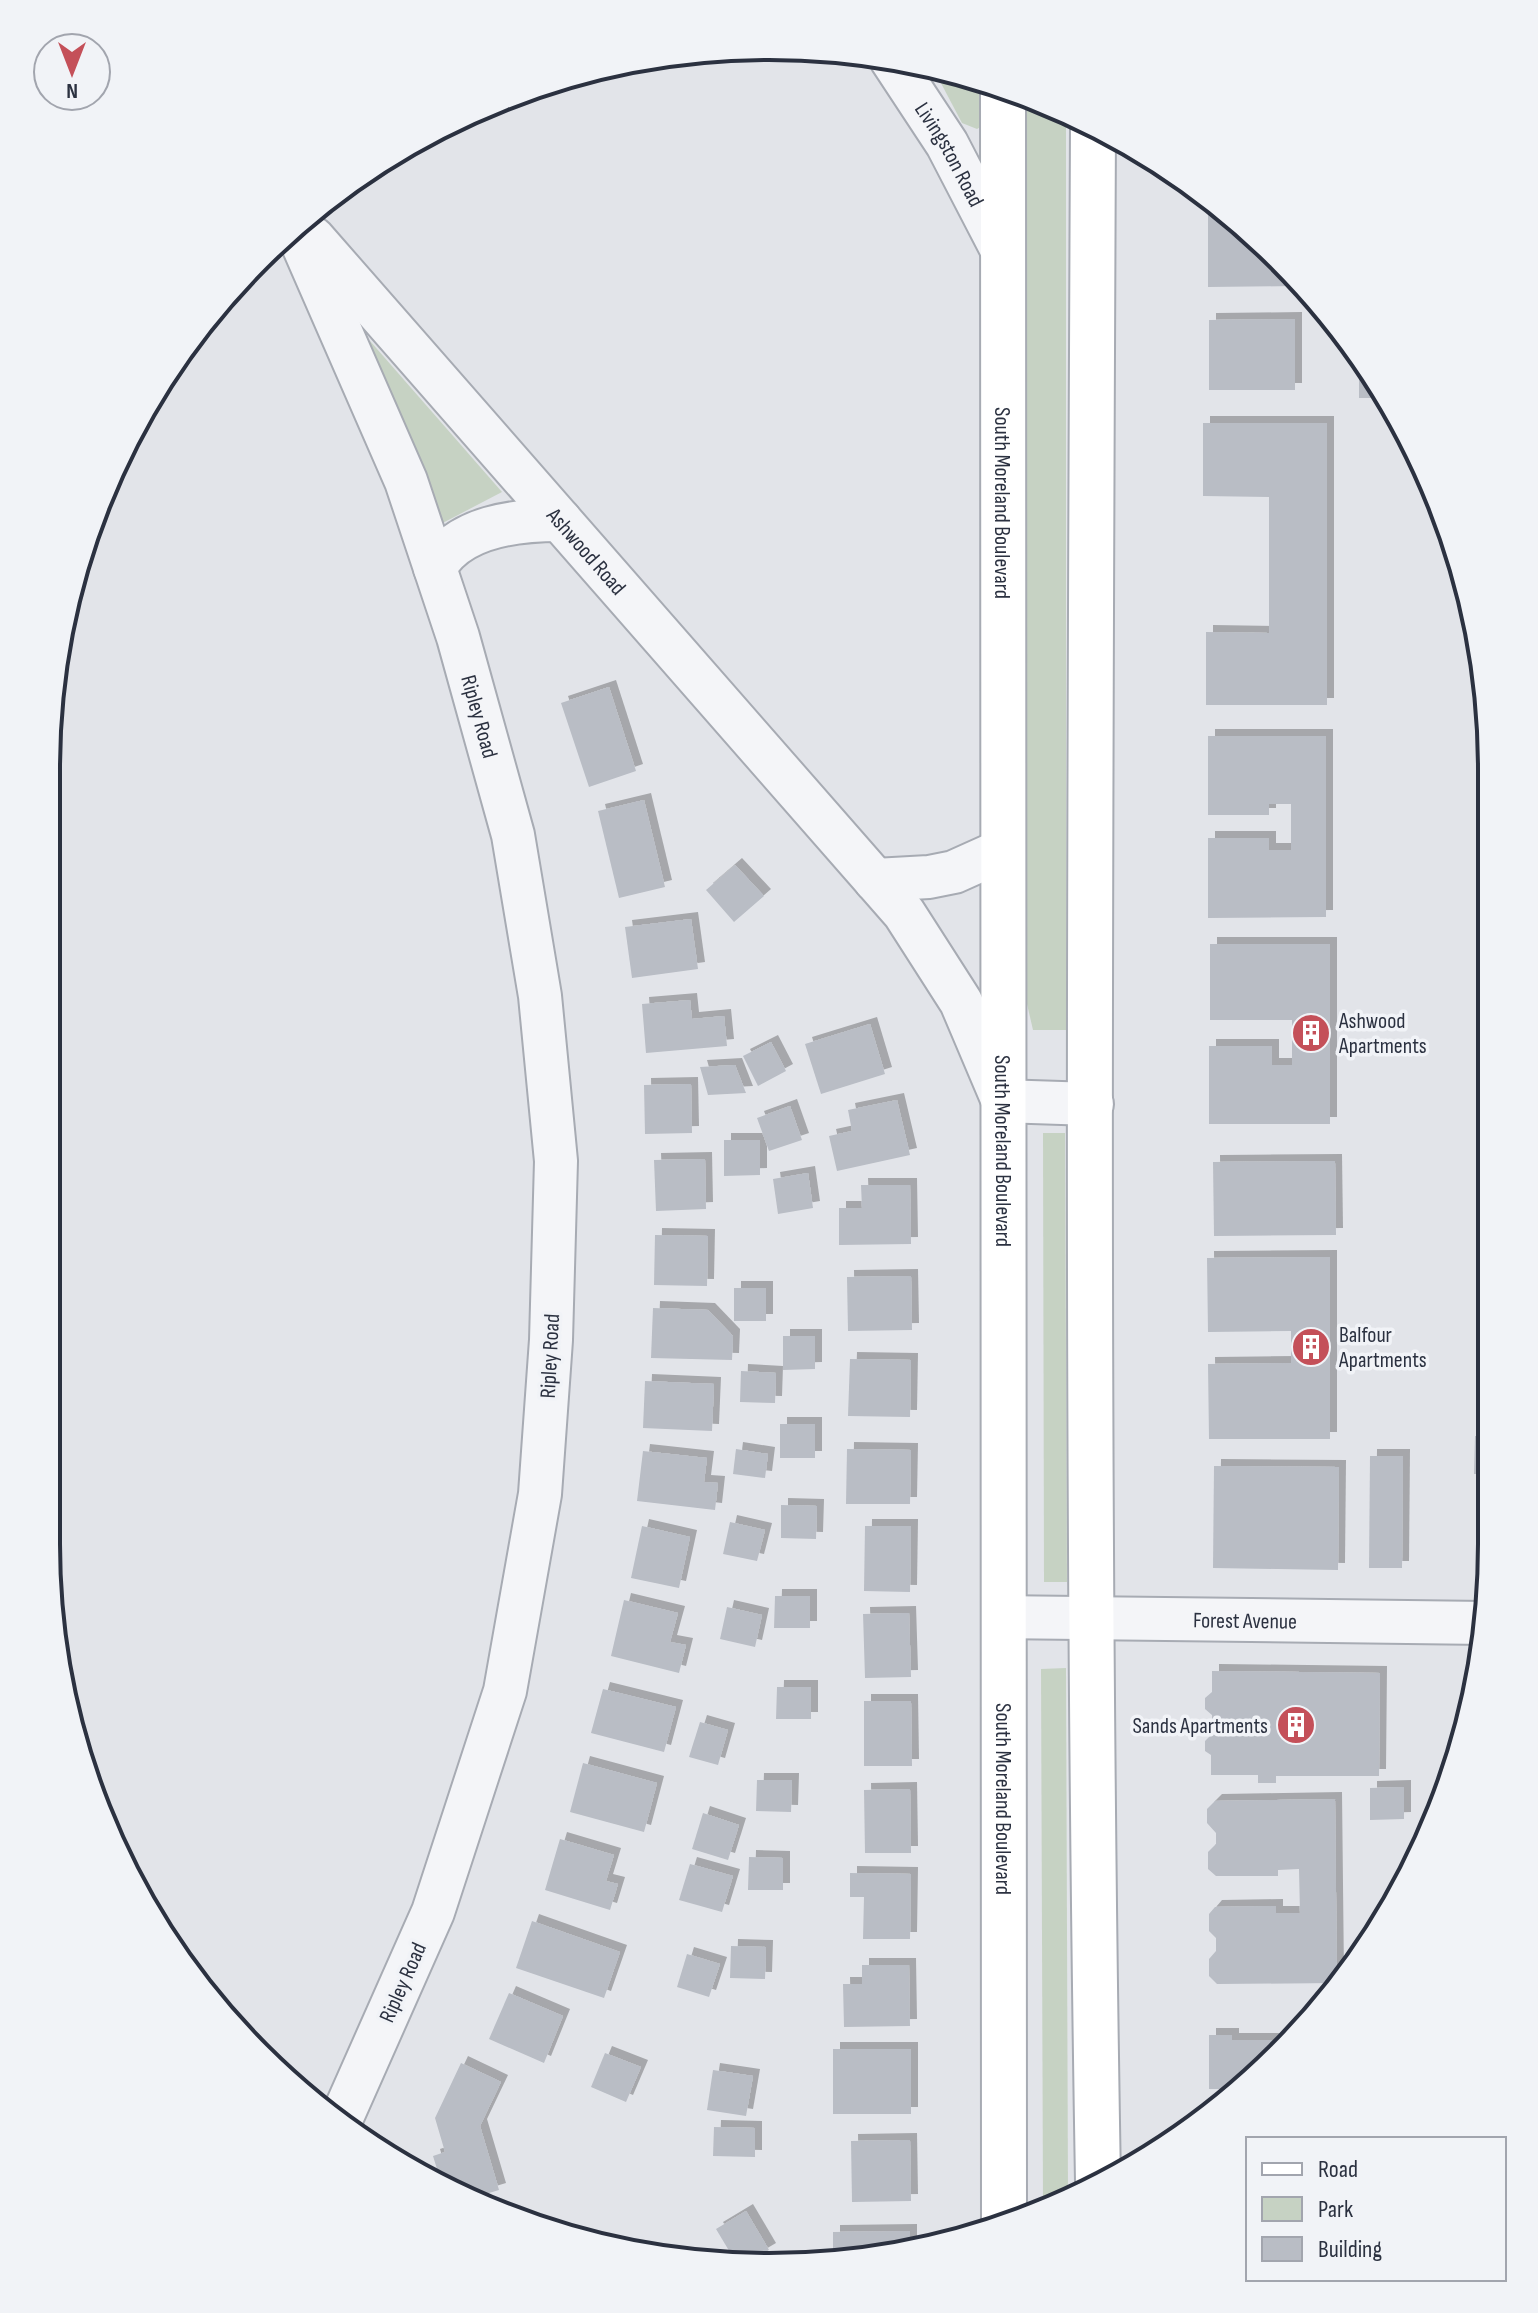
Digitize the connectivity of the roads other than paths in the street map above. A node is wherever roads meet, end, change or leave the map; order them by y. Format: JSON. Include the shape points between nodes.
{"nodes":[{"id":1,"x":900,"y":73,"type":"edge"},
{"id":2,"x":1003,"y":100,"type":"edge"},
{"id":3,"x":1093,"y":138,"type":"edge"},
{"id":4,"x":305,"y":233,"type":"edge"},
{"id":5,"x":302,"y":236,"type":"edge"},
{"id":6,"x":1003,"y":252,"type":"junction"},
{"id":7,"x":560,"y":520,"type":"junction"},
{"id":8,"x":435,"y":568,"type":"junction"},
{"id":9,"x":1003,"y":850,"type":"junction"},
{"id":10,"x":875,"y":880,"type":"junction"},
{"id":11,"x":1003,"y":1101,"type":"junction"},
{"id":12,"x":1092,"y":1104,"type":"junction"},
{"id":13,"x":1003,"y":1617,"type":"junction"},
{"id":14,"x":1092,"y":1618,"type":"junction"},
{"id":15,"x":1473,"y":1623,"type":"edge"},
{"id":16,"x":345,"y":2112,"type":"edge"},
{"id":17,"x":1098,"y":2172,"type":"edge"},
{"id":18,"x":1004,"y":2212,"type":"edge"}],
"edges":[{"from":1,"to":6,"type":"street","name":"Livingston Road","via":[[947,144]]},
{"from":2,"to":6,"type":"street","name":"South Moreland Boulevard"},
{"from":3,"to":12,"type":"street"},
{"from":4,"to":7,"type":"street","name":"Ashwood Road"},
{"from":5,"to":8,"type":"street","name":"Ripley Road","via":[[406,481]]},
{"from":6,"to":9,"type":"street","name":"South Moreland Boulevard"},
{"from":7,"to":8,"type":"street","via":[[523,520],[468,535]]},
{"from":7,"to":10,"type":"street","name":"Ashwood Road"},
{"from":8,"to":16,"type":"street","name":"Ripley Road","via":[[513,835],[540,996],[556,1161],[551,1340],[540,1494],[505,1691],[433,1912]]},
{"from":9,"to":10,"type":"street","via":[[954,872]]},
{"from":9,"to":11,"type":"street","name":"South Moreland Boulevard"},
{"from":10,"to":11,"type":"street","name":"Ashwood Road","via":[[904,913],[961,1002]]},
{"from":11,"to":12,"type":"street"},
{"from":11,"to":13,"type":"street","name":"South Moreland Boulevard"},
{"from":12,"to":14,"type":"street"},
{"from":13,"to":14,"type":"street","name":"Forest Avenue"},
{"from":13,"to":18,"type":"street","name":"South Moreland Boulevard"},
{"from":14,"to":15,"type":"street","name":"Forest Avenue"},
{"from":14,"to":17,"type":"street"}]}
